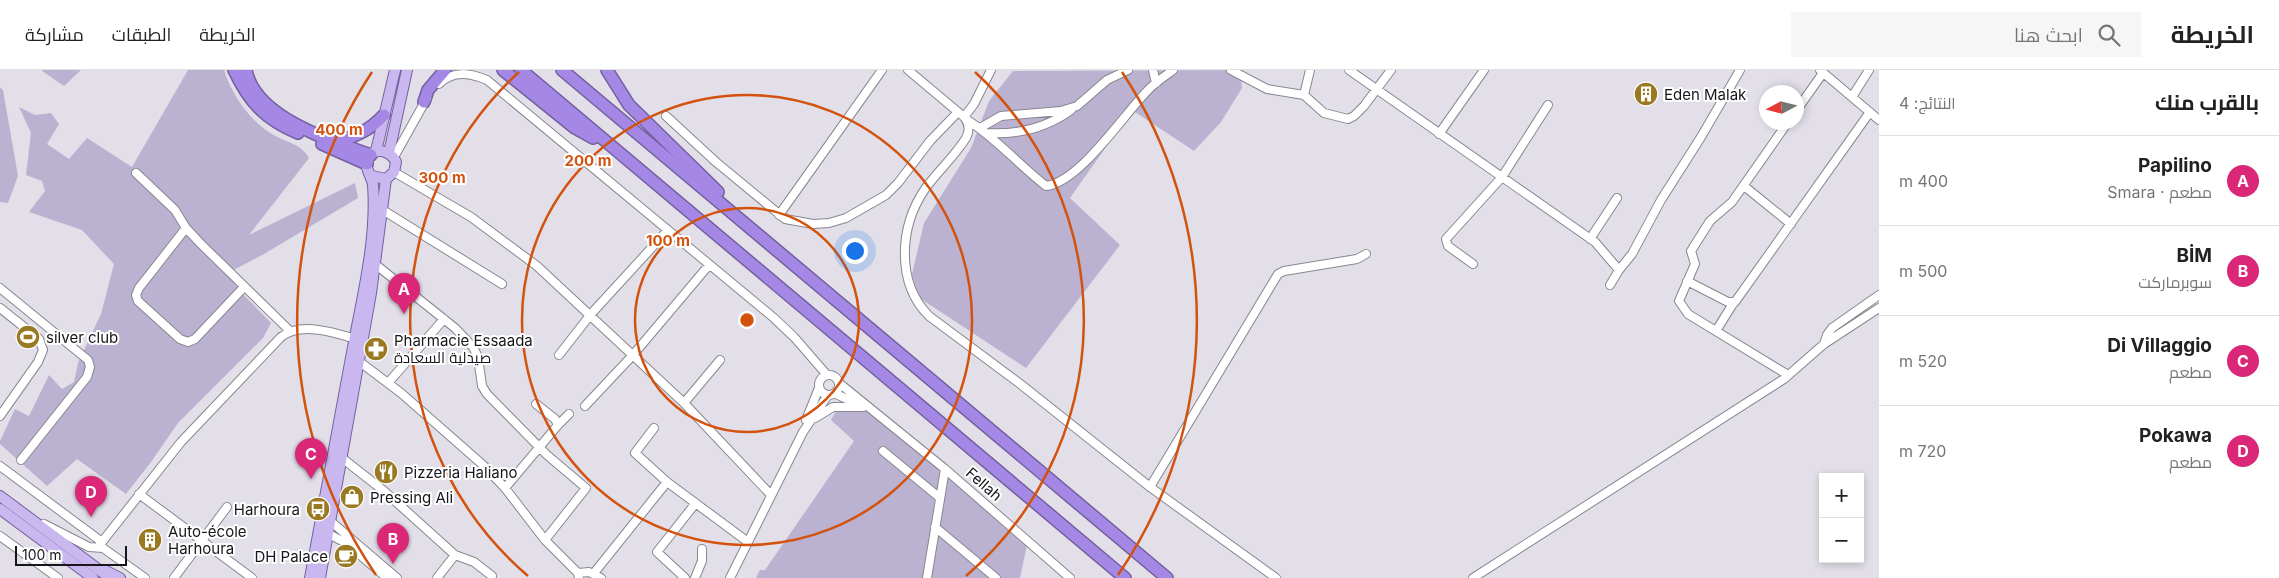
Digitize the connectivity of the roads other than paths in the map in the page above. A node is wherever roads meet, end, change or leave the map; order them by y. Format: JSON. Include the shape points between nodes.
{"nodes":[{"id":1,"x":234,"y":70,"type":"edge"},
{"id":2,"x":246,"y":70,"type":"edge"},
{"id":3,"x":395,"y":70,"type":"edge"},
{"id":4,"x":408,"y":70,"type":"edge"},
{"id":5,"x":445,"y":70,"type":"edge"},
{"id":6,"x":494,"y":70,"type":"edge"},
{"id":7,"x":503,"y":70,"type":"edge"},
{"id":8,"x":521,"y":70,"type":"edge"},
{"id":9,"x":562,"y":70,"type":"edge"},
{"id":10,"x":607,"y":70,"type":"edge"},
{"id":11,"x":882,"y":70,"type":"edge"},
{"id":12,"x":908,"y":70,"type":"edge"},
{"id":13,"x":991,"y":70,"type":"edge"},
{"id":14,"x":1128,"y":70,"type":"edge"},
{"id":15,"x":1153,"y":70,"type":"edge"},
{"id":16,"x":1173,"y":70,"type":"edge"},
{"id":17,"x":1231,"y":70,"type":"edge"},
{"id":18,"x":1310,"y":70,"type":"edge"},
{"id":19,"x":1349,"y":70,"type":"edge"},
{"id":20,"x":1391,"y":70,"type":"edge"},
{"id":21,"x":1484,"y":70,"type":"edge"},
{"id":22,"x":1740,"y":70,"type":"edge"},
{"id":23,"x":1869,"y":70,"type":"edge"},
{"id":24,"x":1821,"y":71,"type":"edge"},
{"id":25,"x":519,"y":82,"type":"junction"},
{"id":26,"x":1156,"y":83,"type":"junction"},
{"id":27,"x":1377,"y":90,"type":"junction"},
{"id":28,"x":1304,"y":95,"type":"junction"},
{"id":29,"x":1852,"y":97,"type":"junction"},
{"id":30,"x":1804,"y":98,"type":"edge"},
{"id":31,"x":424,"y":102,"type":"junction"},
{"id":32,"x":1548,"y":105,"type":"dead end"},
{"id":33,"x":1077,"y":106,"type":"junction"},
{"id":34,"x":1870,"y":112,"type":"junction"},
{"id":35,"x":384,"y":115,"type":"junction"},
{"id":36,"x":666,"y":116,"type":"dead end"},
{"id":37,"x":963,"y":116,"type":"junction"},
{"id":38,"x":1879,"y":120,"type":"edge"},
{"id":39,"x":983,"y":130,"type":"junction"},
{"id":40,"x":1782,"y":130,"type":"edge"},
{"id":41,"x":1439,"y":134,"type":"junction"},
{"id":42,"x":334,"y":142,"type":"junction"},
{"id":43,"x":607,"y":144,"type":"junction"},
{"id":44,"x":392,"y":155,"type":"junction"},
{"id":45,"x":371,"y":157,"type":"junction"},
{"id":46,"x":136,"y":173,"type":"dead end"},
{"id":47,"x":390,"y":175,"type":"junction"},
{"id":48,"x":372,"y":176,"type":"junction"},
{"id":49,"x":1502,"y":177,"type":"junction"},
{"id":50,"x":1744,"y":186,"type":"junction"},
{"id":51,"x":1617,"y":198,"type":"dead end"},
{"id":52,"x":381,"y":209,"type":"junction"},
{"id":53,"x":779,"y":215,"type":"junction"},
{"id":54,"x":1791,"y":224,"type":"junction"},
{"id":55,"x":186,"y":228,"type":"junction"},
{"id":56,"x":668,"y":230,"type":"junction"},
{"id":57,"x":1590,"y":239,"type":"junction"},
{"id":58,"x":1366,"y":254,"type":"dead end"},
{"id":59,"x":790,"y":261,"type":"junction"},
{"id":60,"x":376,"y":264,"type":"junction"},
{"id":61,"x":1473,"y":264,"type":"dead end"},
{"id":62,"x":709,"y":265,"type":"junction"},
{"id":63,"x":1619,"y":270,"type":"junction"},
{"id":64,"x":1687,"y":282,"type":"junction"},
{"id":65,"x":502,"y":284,"type":"dead end"},
{"id":66,"x":1610,"y":285,"type":"dead end"},
{"id":67,"x":244,"y":287,"type":"junction"},
{"id":68,"x":0,"y":288,"type":"edge"},
{"id":69,"x":1879,"y":296,"type":"edge"},
{"id":70,"x":1734,"y":302,"type":"junction"},
{"id":71,"x":0,"y":308,"type":"edge"},
{"id":72,"x":1879,"y":308,"type":"edge"},
{"id":73,"x":591,"y":314,"type":"junction"},
{"id":74,"x":444,"y":319,"type":"junction"},
{"id":75,"x":289,"y":330,"type":"junction"},
{"id":76,"x":1716,"y":331,"type":"junction"},
{"id":77,"x":359,"y":340,"type":"junction"},
{"id":78,"x":1824,"y":344,"type":"junction"},
{"id":79,"x":559,"y":355,"type":"dead end"},
{"id":80,"x":633,"y":355,"type":"junction"},
{"id":81,"x":355,"y":359,"type":"junction"},
{"id":82,"x":720,"y":360,"type":"dead end"},
{"id":83,"x":827,"y":375,"type":"junction"},
{"id":84,"x":1788,"y":375,"type":"junction"},
{"id":85,"x":388,"y":383,"type":"junction"},
{"id":86,"x":840,"y":383,"type":"junction"},
{"id":87,"x":820,"y":388,"type":"junction"},
{"id":88,"x":832,"y":395,"type":"junction"},
{"id":89,"x":684,"y":403,"type":"junction"},
{"id":90,"x":536,"y":404,"type":"dead end"},
{"id":91,"x":585,"y":406,"type":"dead end"},
{"id":92,"x":863,"y":407,"type":"junction"},
{"id":93,"x":569,"y":414,"type":"dead end"},
{"id":94,"x":877,"y":414,"type":"junction"},
{"id":95,"x":0,"y":416,"type":"edge"},
{"id":96,"x":808,"y":424,"type":"junction"},
{"id":97,"x":558,"y":425,"type":"junction"},
{"id":98,"x":654,"y":428,"type":"dead end"},
{"id":99,"x":803,"y":432,"type":"junction"},
{"id":100,"x":540,"y":446,"type":"junction"},
{"id":101,"x":883,"y":451,"type":"dead end"},
{"id":102,"x":342,"y":458,"type":"junction"},
{"id":103,"x":21,"y":460,"type":"dead end"},
{"id":104,"x":0,"y":466,"type":"edge"},
{"id":105,"x":945,"y":469,"type":"junction"},
{"id":106,"x":667,"y":482,"type":"junction"},
{"id":107,"x":1150,"y":487,"type":"junction"},
{"id":108,"x":505,"y":488,"type":"junction"},
{"id":109,"x":139,"y":494,"type":"junction"},
{"id":110,"x":771,"y":495,"type":"junction"},
{"id":111,"x":0,"y":496,"type":"edge"},
{"id":112,"x":940,"y":498,"type":"junction"},
{"id":113,"x":695,"y":504,"type":"junction"},
{"id":114,"x":227,"y":507,"type":"dead end"},
{"id":115,"x":0,"y":509,"type":"edge"},
{"id":116,"x":30,"y":517,"type":"junction"},
{"id":117,"x":326,"y":518,"type":"junction"},
{"id":118,"x":935,"y":527,"type":"junction"},
{"id":119,"x":324,"y":531,"type":"junction"},
{"id":120,"x":0,"y":536,"type":"edge"},
{"id":121,"x":202,"y":540,"type":"junction"},
{"id":122,"x":545,"y":540,"type":"junction"},
{"id":123,"x":748,"y":542,"type":"junction"},
{"id":124,"x":100,"y":545,"type":"junction"},
{"id":125,"x":702,"y":549,"type":"dead end"},
{"id":126,"x":455,"y":555,"type":"junction"},
{"id":127,"x":89,"y":574,"type":"edge"},
{"id":128,"x":578,"y":575,"type":"edge"},
{"id":129,"x":492,"y":576,"type":"dead end"},
{"id":130,"x":598,"y":576,"type":"edge"},
{"id":131,"x":58,"y":578,"type":"edge"},
{"id":132,"x":110,"y":578,"type":"edge"},
{"id":133,"x":120,"y":578,"type":"edge"},
{"id":134,"x":145,"y":578,"type":"edge"},
{"id":135,"x":174,"y":578,"type":"edge"},
{"id":136,"x":252,"y":578,"type":"edge"},
{"id":137,"x":310,"y":578,"type":"edge"},
{"id":138,"x":320,"y":578,"type":"edge"},
{"id":139,"x":387,"y":578,"type":"edge"},
{"id":140,"x":397,"y":578,"type":"edge"},
{"id":141,"x":437,"y":578,"type":"edge"},
{"id":142,"x":685,"y":578,"type":"edge"},
{"id":143,"x":695,"y":578,"type":"edge"},
{"id":144,"x":730,"y":578,"type":"edge"},
{"id":145,"x":927,"y":578,"type":"edge"},
{"id":146,"x":996,"y":578,"type":"edge"},
{"id":147,"x":1070,"y":578,"type":"edge"},
{"id":148,"x":1125,"y":578,"type":"edge"},
{"id":149,"x":1167,"y":578,"type":"edge"},
{"id":150,"x":1276,"y":578,"type":"edge"},
{"id":151,"x":1473,"y":578,"type":"edge"}],
"edges":[{"from":1,"to":45,"type":"highway","via":[[249,98],[274,121]]},
{"from":2,"to":42,"type":"highway","via":[[252,84],[270,106],[290,121]]},
{"from":3,"to":35,"type":"main road"},
{"from":4,"to":44,"type":"main road"},
{"from":5,"to":31,"type":"highway","via":[[428,90]]},
{"from":6,"to":25,"type":"highway"},
{"from":7,"to":25,"type":"highway"},
{"from":8,"to":43,"type":"highway"},
{"from":9,"to":59,"type":"highway"},
{"from":10,"to":59,"type":"highway","via":[[628,105]]},
{"from":11,"to":53,"type":"street"},
{"from":12,"to":37,"type":"street"},
{"from":13,"to":37,"type":"street","via":[[974,104]]},
{"from":14,"to":33,"type":"street","via":[[1107,80]]},
{"from":15,"to":26,"type":"street"},
{"from":16,"to":26,"type":"street"},
{"from":17,"to":28,"type":"street","via":[[1267,89]]},
{"from":18,"to":28,"type":"street"},
{"from":19,"to":27,"type":"street"},
{"from":20,"to":27,"type":"street"},
{"from":21,"to":41,"type":"street"},
{"from":22,"to":63,"type":"street","via":[[1632,254]]},
{"from":23,"to":29,"type":"street"},
{"from":24,"to":29,"type":"street"},
{"from":24,"to":30,"type":"street"},
{"from":25,"to":43,"type":"highway","via":[[575,128]]},
{"from":26,"to":39,"type":"street","via":[[1076,171],[1056,185],[1046,186]]},
{"from":27,"to":28,"type":"street","via":[[1348,119],[1324,113]]},
{"from":27,"to":41,"type":"street"},
{"from":29,"to":34,"type":"street"},
{"from":31,"to":44,"type":"street","name":"Fellah"},
{"from":31,"to":56,"type":"street","name":"Fellah","via":[[447,76],[472,74],[487,80]]},
{"from":32,"to":49,"type":"street"},
{"from":33,"to":39,"type":"street","via":[[1061,111],[1001,116]]},
{"from":33,"to":39,"type":"street","via":[[1023,133],[1008,135]]},
{"from":34,"to":38,"type":"street"},
{"from":34,"to":54,"type":"street"},
{"from":35,"to":42,"type":"highway","via":[[357,136]]},
{"from":35,"to":45,"type":"main road"},
{"from":36,"to":53,"type":"street"},
{"from":37,"to":39,"type":"street"},
{"from":37,"to":53,"type":"street","via":[[930,141],[892,190],[864,209],[822,224],[792,222]]},
{"from":37,"to":107,"type":"street","via":[[968,129],[966,138],[925,189],[910,222],[905,269],[915,300],[929,316],[1019,382]]},
{"from":40,"to":50,"type":"street"},
{"from":41,"to":49,"type":"street"},
{"from":42,"to":45,"type":"highway"},
{"from":43,"to":148,"type":"highway"},
{"from":44,"to":45,"type":"main road"},
{"from":44,"to":47,"type":"main road","via":[[396,162]]},
{"from":45,"to":48,"type":"main road"},
{"from":46,"to":55,"type":"street","via":[[176,210]]},
{"from":47,"to":48,"type":"main road","via":[[381,180]]},
{"from":47,"to":52,"type":"main road"},
{"from":47,"to":73,"type":"street","via":[[471,217],[537,266]]},
{"from":48,"to":77,"type":"main road","via":[[374,203]]},
{"from":49,"to":57,"type":"street"},
{"from":49,"to":61,"type":"street","via":[[1446,239],[1448,246]]},
{"from":50,"to":54,"type":"street"},
{"from":50,"to":64,"type":"street","via":[[1732,202],[1710,221],[1691,252],[1695,264]]},
{"from":51,"to":57,"type":"street"},
{"from":52,"to":60,"type":"main road"},
{"from":52,"to":65,"type":"street"},
{"from":54,"to":70,"type":"street"},
{"from":55,"to":67,"type":"street"},
{"from":55,"to":67,"type":"street","via":[[138,288],[138,301],[180,339],[188,342]]},
{"from":56,"to":62,"type":"street","name":"Fellah"},
{"from":56,"to":73,"type":"street"},
{"from":57,"to":63,"type":"street"},
{"from":58,"to":107,"type":"street","via":[[1357,259],[1278,274]]},
{"from":59,"to":149,"type":"highway"},
{"from":60,"to":74,"type":"street"},
{"from":60,"to":77,"type":"main road"},
{"from":62,"to":80,"type":"street"},
{"from":62,"to":83,"type":"street","name":"Fellah","via":[[794,337]]},
{"from":63,"to":66,"type":"street"},
{"from":64,"to":70,"type":"street"},
{"from":64,"to":76,"type":"street","via":[[1679,297],[1680,304],[1688,314]]},
{"from":67,"to":75,"type":"street"},
{"from":68,"to":103,"type":"street","via":[[88,360],[90,367],[88,377]]},
{"from":69,"to":78,"type":"street","via":[[1832,328]]},
{"from":70,"to":76,"type":"street"},
{"from":71,"to":95,"type":"street","via":[[39,339],[43,347],[38,362]]},
{"from":72,"to":78,"type":"street"},
{"from":73,"to":79,"type":"street"},
{"from":73,"to":80,"type":"street"},
{"from":74,"to":85,"type":"street"},
{"from":74,"to":100,"type":"street","via":[[472,346],[478,357],[484,391]]},
{"from":75,"to":77,"type":"street","via":[[310,329]]},
{"from":75,"to":109,"type":"street","via":[[181,442]]},
{"from":76,"to":84,"type":"street"},
{"from":77,"to":81,"type":"main road"},
{"from":78,"to":84,"type":"street"},
{"from":80,"to":89,"type":"street"},
{"from":80,"to":91,"type":"street"},
{"from":81,"to":85,"type":"street"},
{"from":81,"to":102,"type":"main road"},
{"from":81,"to":117,"type":"main road"},
{"from":82,"to":89,"type":"street"},
{"from":83,"to":86,"type":"street","name":"Fellah","via":[[835,376]]},
{"from":83,"to":87,"type":"street","via":[[820,380]]},
{"from":84,"to":151,"type":"street"},
{"from":85,"to":108,"type":"street"},
{"from":86,"to":88,"type":"street"},
{"from":86,"to":94,"type":"street","name":"Fellah"},
{"from":87,"to":88,"type":"street","name":"Fellah"},
{"from":87,"to":99,"type":"street"},
{"from":88,"to":92,"type":"street","name":"Fellah"},
{"from":88,"to":96,"type":"street"},
{"from":89,"to":110,"type":"street"},
{"from":90,"to":97,"type":"street"},
{"from":92,"to":94,"type":"street","name":"Fellah"},
{"from":92,"to":96,"type":"street","via":[[833,407],[821,412]]},
{"from":93,"to":97,"type":"street"},
{"from":94,"to":105,"type":"street","name":"Fellah"},
{"from":96,"to":99,"type":"street"},
{"from":97,"to":100,"type":"street"},
{"from":98,"to":106,"type":"street","via":[[635,453]]},
{"from":99,"to":110,"type":"street"},
{"from":100,"to":108,"type":"street"},
{"from":100,"to":122,"type":"street","via":[[586,488]]},
{"from":101,"to":112,"type":"street"},
{"from":102,"to":117,"type":"main road"},
{"from":102,"to":126,"type":"street"},
{"from":104,"to":124,"type":"street"},
{"from":105,"to":112,"type":"street"},
{"from":105,"to":147,"type":"street","name":"Fellah"},
{"from":106,"to":113,"type":"street"},
{"from":106,"to":130,"type":"street"},
{"from":107,"to":150,"type":"street"},
{"from":108,"to":122,"type":"street"},
{"from":109,"to":121,"type":"street"},
{"from":109,"to":124,"type":"street"},
{"from":110,"to":123,"type":"street"},
{"from":111,"to":116,"type":"main road"},
{"from":112,"to":118,"type":"street"},
{"from":113,"to":123,"type":"street"},
{"from":113,"to":142,"type":"street","via":[[658,552]]},
{"from":114,"to":121,"type":"street"},
{"from":115,"to":127,"type":"main road"},
{"from":116,"to":124,"type":"street","via":[[89,547]]},
{"from":116,"to":127,"type":"main road"},
{"from":117,"to":119,"type":"main road"},
{"from":117,"to":140,"type":"street"},
{"from":118,"to":145,"type":"street"},
{"from":118,"to":146,"type":"street"},
{"from":119,"to":137,"type":"main road"},
{"from":119,"to":138,"type":"main road"},
{"from":119,"to":139,"type":"street","via":[[346,543]]},
{"from":120,"to":131,"type":"street"},
{"from":121,"to":135,"type":"street"},
{"from":121,"to":136,"type":"street"},
{"from":122,"to":128,"type":"street"},
{"from":123,"to":144,"type":"street"},
{"from":124,"to":134,"type":"street"},
{"from":125,"to":143,"type":"street","via":[[702,561]]},
{"from":126,"to":129,"type":"street","via":[[474,562]]},
{"from":126,"to":141,"type":"street"},
{"from":127,"to":132,"type":"main road"},
{"from":127,"to":133,"type":"main road","via":[[104,569]]},
{"from":128,"to":130,"type":"street","via":[[586,572]]}]}
